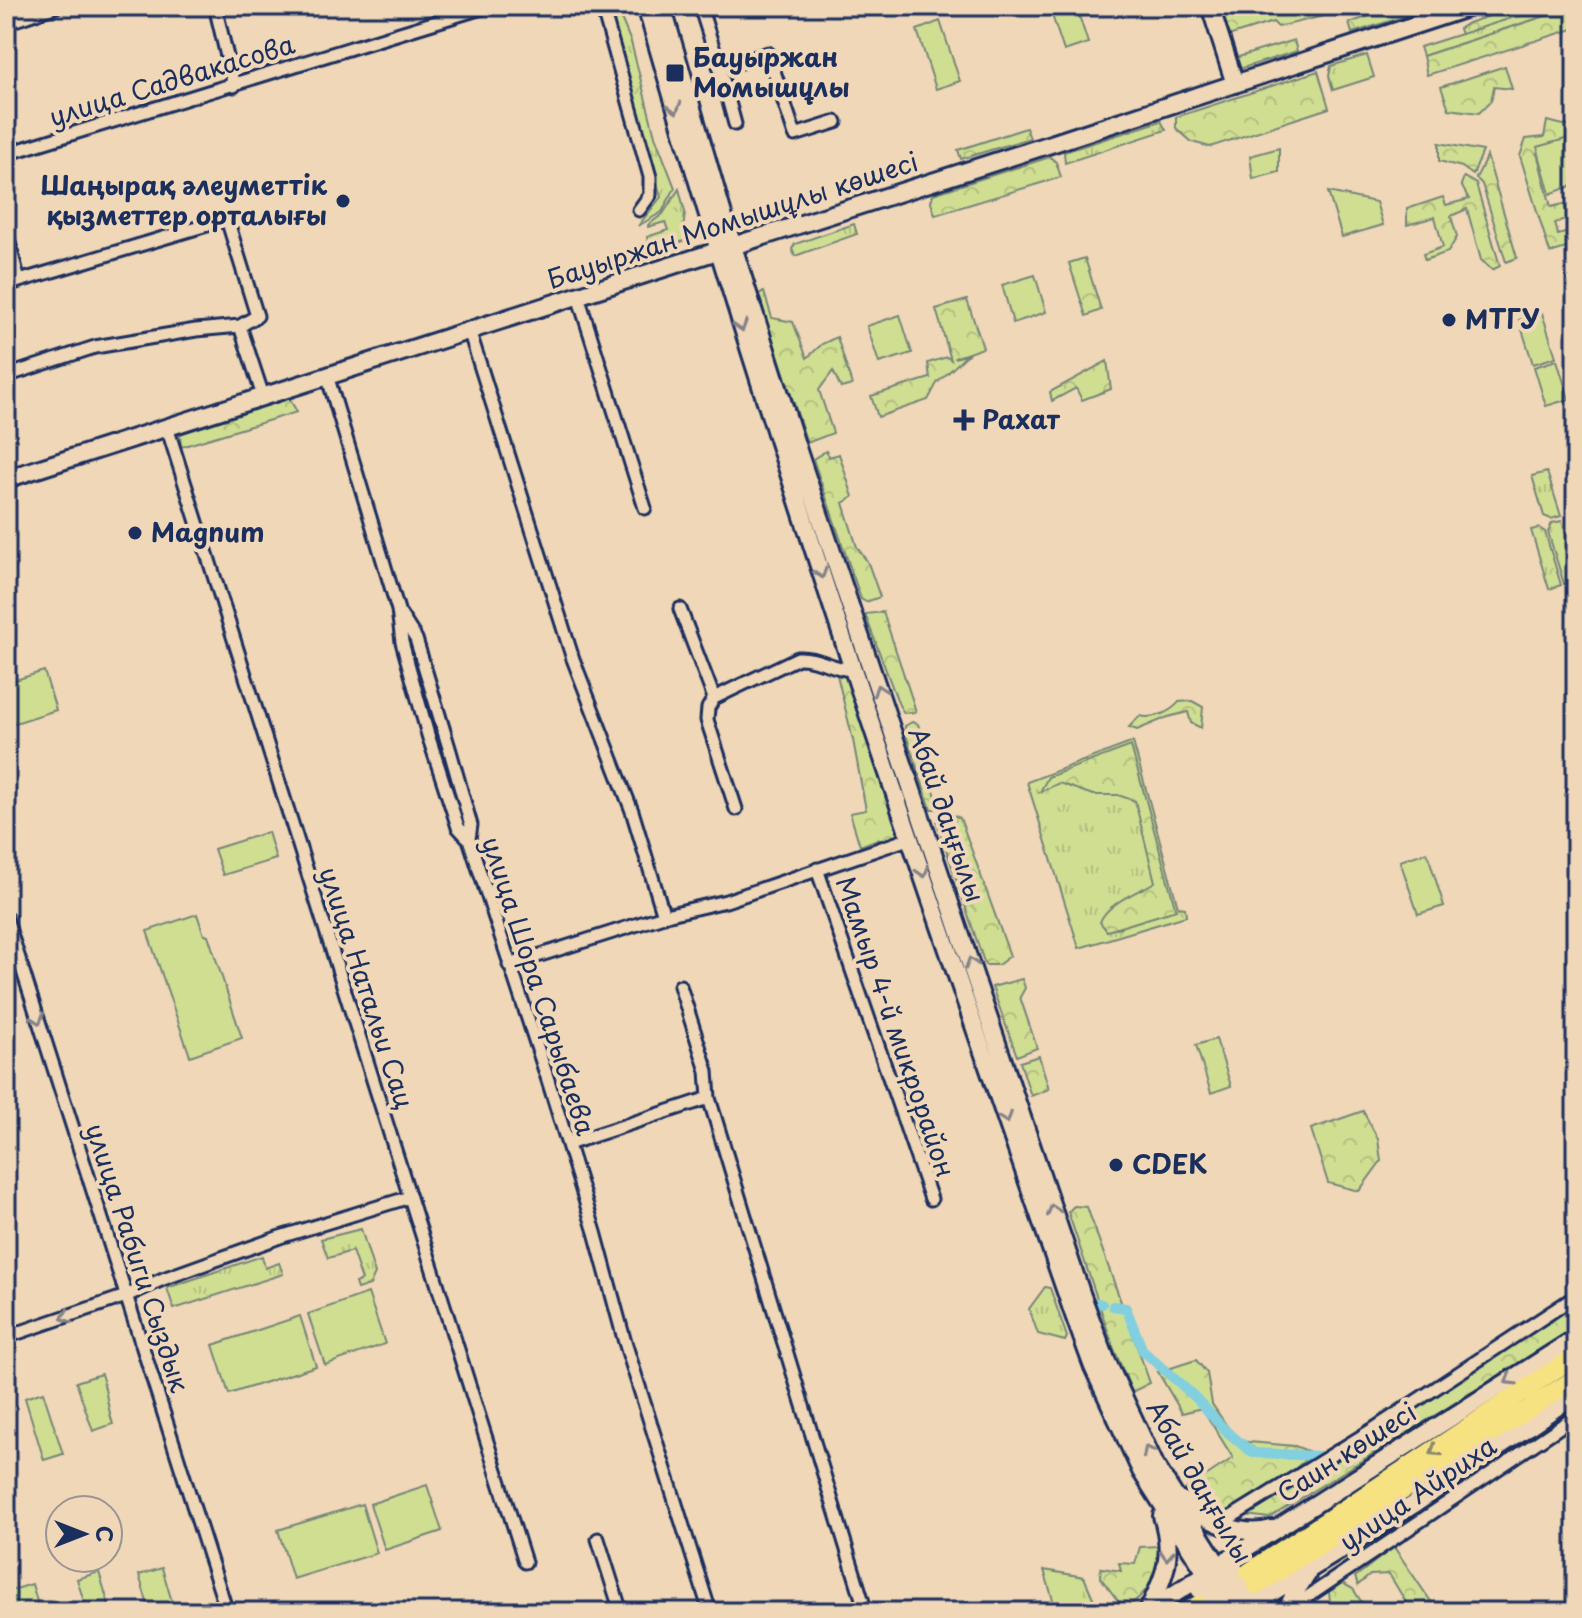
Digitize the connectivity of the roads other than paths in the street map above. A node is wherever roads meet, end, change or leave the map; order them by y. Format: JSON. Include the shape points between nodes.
{"nodes":[{"id":1,"x":57,"y":6,"type":"edge"},
{"id":2,"x":215,"y":6,"type":"edge"},
{"id":3,"x":488,"y":6,"type":"edge"},
{"id":4,"x":602,"y":6,"type":"edge"},
{"id":5,"x":646,"y":6,"type":"edge"},
{"id":6,"x":683,"y":6,"type":"edge"},
{"id":7,"x":700,"y":6,"type":"edge"},
{"id":8,"x":1210,"y":6,"type":"edge"},
{"id":9,"x":1473,"y":6,"type":"edge"},
{"id":10,"x":663,"y":10,"type":"edge"},
{"id":11,"x":6,"y":23,"type":"edge"},
{"id":12,"x":720,"y":69,"type":"junction"},
{"id":13,"x":1235,"y":84,"type":"junction"},
{"id":14,"x":234,"y":86,"type":"junction"},
{"id":15,"x":836,"y":122,"type":"dead end"},
{"id":16,"x":735,"y":124,"type":"dead end"},
{"id":17,"x":6,"y":154,"type":"edge"},
{"id":18,"x":639,"y":210,"type":"dead end"},
{"id":19,"x":6,"y":231,"type":"edge"},
{"id":20,"x":725,"y":249,"type":"junction"},
{"id":21,"x":19,"y":281,"type":"junction"},
{"id":22,"x":6,"y":285,"type":"edge"},
{"id":23,"x":578,"y":296,"type":"junction"},
{"id":24,"x":240,"y":326,"type":"junction"},
{"id":25,"x":469,"y":330,"type":"junction"},
{"id":26,"x":327,"y":375,"type":"junction"},
{"id":27,"x":6,"y":376,"type":"edge"},
{"id":28,"x":263,"y":396,"type":"junction"},
{"id":29,"x":167,"y":427,"type":"junction"},
{"id":30,"x":6,"y":479,"type":"edge"},
{"id":31,"x":645,"y":508,"type":"dead end"},
{"id":32,"x":680,"y":609,"type":"dead end"},
{"id":33,"x":853,"y":670,"type":"junction"},
{"id":34,"x":714,"y":698,"type":"junction"},
{"id":35,"x":736,"y":809,"type":"dead end"},
{"id":36,"x":911,"y":838,"type":"junction"},
{"id":37,"x":817,"y":869,"type":"junction"},
{"id":38,"x":664,"y":916,"type":"junction"},
{"id":39,"x":6,"y":918,"type":"edge"},
{"id":40,"x":509,"y":965,"type":"junction"},
{"id":41,"x":680,"y":986,"type":"dead end"},
{"id":42,"x":709,"y":1098,"type":"junction"},
{"id":43,"x":568,"y":1144,"type":"junction"},
{"id":44,"x":410,"y":1197,"type":"junction"},
{"id":45,"x":931,"y":1199,"type":"dead end"},
{"id":46,"x":126,"y":1296,"type":"junction"},
{"id":47,"x":1576,"y":1296,"type":"edge"},
{"id":48,"x":6,"y":1337,"type":"edge"},
{"id":49,"x":1576,"y":1338,"type":"edge"},
{"id":50,"x":1576,"y":1356,"type":"edge"},
{"id":51,"x":1576,"y":1378,"type":"edge"},
{"id":52,"x":1576,"y":1394,"type":"edge"},
{"id":53,"x":1576,"y":1418,"type":"edge"},
{"id":54,"x":1512,"y":1449,"type":"junction"},
{"id":55,"x":1163,"y":1492,"type":"junction"},
{"id":56,"x":1220,"y":1524,"type":"junction"},
{"id":57,"x":1282,"y":1526,"type":"junction"},
{"id":58,"x":598,"y":1539,"type":"dead end"},
{"id":59,"x":525,"y":1562,"type":"dead end"},
{"id":60,"x":1211,"y":1570,"type":"junction"},
{"id":61,"x":1310,"y":1570,"type":"junction"},
{"id":62,"x":1247,"y":1601,"type":"edge"},
{"id":63,"x":1199,"y":1610,"type":"edge"},
{"id":64,"x":227,"y":1612,"type":"edge"},
{"id":65,"x":621,"y":1612,"type":"edge"},
{"id":66,"x":710,"y":1612,"type":"edge"},
{"id":67,"x":866,"y":1612,"type":"edge"},
{"id":68,"x":1147,"y":1612,"type":"edge"},
{"id":69,"x":1286,"y":1612,"type":"edge"}],
"edges":[{"from":1,"to":11,"type":"street"},
{"from":2,"to":14,"type":"street"},
{"from":3,"to":14,"type":"street","name":"улица Садвакасова"},
{"from":4,"to":18,"type":"street","via":[[650,177],[650,195]]},
{"from":5,"to":20,"type":"main road","name":"Абай даңғылы","one_way":true},
{"from":6,"to":10,"type":"street"},
{"from":7,"to":12,"type":"street"},
{"from":8,"to":13,"type":"main road"},
{"from":9,"to":13,"type":"main road","name":"Бауыржан Момышұлы көшесі"},
{"from":10,"to":20,"type":"main road","name":"Абай даңғылы"},
{"from":12,"to":15,"type":"street","via":[[768,53],[795,135]]},
{"from":12,"to":16,"type":"street"},
{"from":13,"to":20,"type":"main road","name":"Бауыржан Момышұлы көшесі"},
{"from":14,"to":17,"type":"street","name":"улица Садвакасова"},
{"from":19,"to":21,"type":"street"},
{"from":20,"to":23,"type":"main road","name":"Бауыржан Момышұлы көшесі"},
{"from":20,"to":33,"type":"main road","name":"Абай даңғылы","one_way":true},
{"from":55,"to":20,"type":"main road","name":"Абай даңғылы","one_way":true,"via":[[1082,1296]]},
{"from":21,"to":22,"type":"street"},
{"from":21,"to":24,"type":"street","via":[[227,219],[257,316]]},
{"from":23,"to":25,"type":"main road","name":"Бауыржан Момышұлы көшесі"},
{"from":23,"to":31,"type":"street"},
{"from":24,"to":27,"type":"street","via":[[95,347]]},
{"from":24,"to":28,"type":"street"},
{"from":25,"to":26,"type":"main road","name":"Бауыржан Момышұлы көшесі"},
{"from":25,"to":38,"type":"street","via":[[573,659],[632,811]]},
{"from":26,"to":28,"type":"main road","name":"Бауыржан Момышұлы көшесі"},
{"from":26,"to":40,"type":"street","name":"улица Шора Сарыбаева","via":[[398,610],[428,735],[458,827],[469,839]]},
{"from":28,"to":29,"type":"main road","name":"Бауыржан Момышұлы көшесі"},
{"from":29,"to":30,"type":"main road","name":"Бауыржан Момышұлы көшесі"},
{"from":29,"to":44,"type":"street","name":"улица Натальи Сац"},
{"from":32,"to":34,"type":"street"},
{"from":33,"to":34,"type":"street","via":[[798,658]]},
{"from":33,"to":36,"type":"main road","name":"Абай даңғылы"},
{"from":34,"to":35,"type":"street","via":[[707,720]]},
{"from":36,"to":37,"type":"street"},
{"from":36,"to":55,"type":"main road","name":"Абай даңғылы","one_way":true,"via":[[1093,1367],[1119,1428]]},
{"from":37,"to":38,"type":"street","via":[[717,904]]},
{"from":37,"to":45,"type":"street","name":"Мамыр 4-й микрорайон"},
{"from":38,"to":40,"type":"street"},
{"from":39,"to":46,"type":"street","name":"улица Рабиги Сыздык","one_way":true},
{"from":40,"to":43,"type":"street","name":"улица Шора Сарыбаева"},
{"from":41,"to":42,"type":"street","via":[[707,1071]]},
{"from":42,"to":43,"type":"street"},
{"from":42,"to":67,"type":"street"},
{"from":43,"to":66,"type":"street","name":"улица Шора Сарыбаева"},
{"from":44,"to":46,"type":"street","via":[[280,1237]]},
{"from":44,"to":59,"type":"street","name":"улица Натальи Сац"},
{"from":46,"to":48,"type":"street","one_way":true},
{"from":46,"to":64,"type":"street","name":"улица Рабиги Сыздык"},
{"from":47,"to":56,"type":"street"},
{"from":49,"to":57,"type":"main road","name":"Саин көшесі","one_way":true},
{"from":50,"to":62,"type":"main road","name":"Саин көшесі","one_way":true},
{"from":51,"to":62,"type":"main road"},
{"from":52,"to":54,"type":"main road"},
{"from":53,"to":54,"type":"street","name":"улица Айриха"},
{"from":54,"to":61,"type":"main road"},
{"from":54,"to":69,"type":"street","name":"улица Айриха"},
{"from":55,"to":56,"type":"main road"},
{"from":55,"to":60,"type":"main road","name":"Абай даңғылы"},
{"from":55,"to":68,"type":"main road","one_way":true,"via":[[1166,1574]]},
{"from":56,"to":57,"type":"main road","via":[[1254,1531]]},
{"from":57,"to":60,"type":"main road","name":"Саин көшесі"},
{"from":58,"to":65,"type":"street"},
{"from":60,"to":62,"type":"main road","name":"Абай даңғылы"},
{"from":60,"to":62,"type":"main road"},
{"from":60,"to":63,"type":"main road"},
{"from":60,"to":68,"type":"main road","name":"Саин көшесі"},
{"from":61,"to":62,"type":"main road"},
{"from":61,"to":69,"type":"main road"}]}
